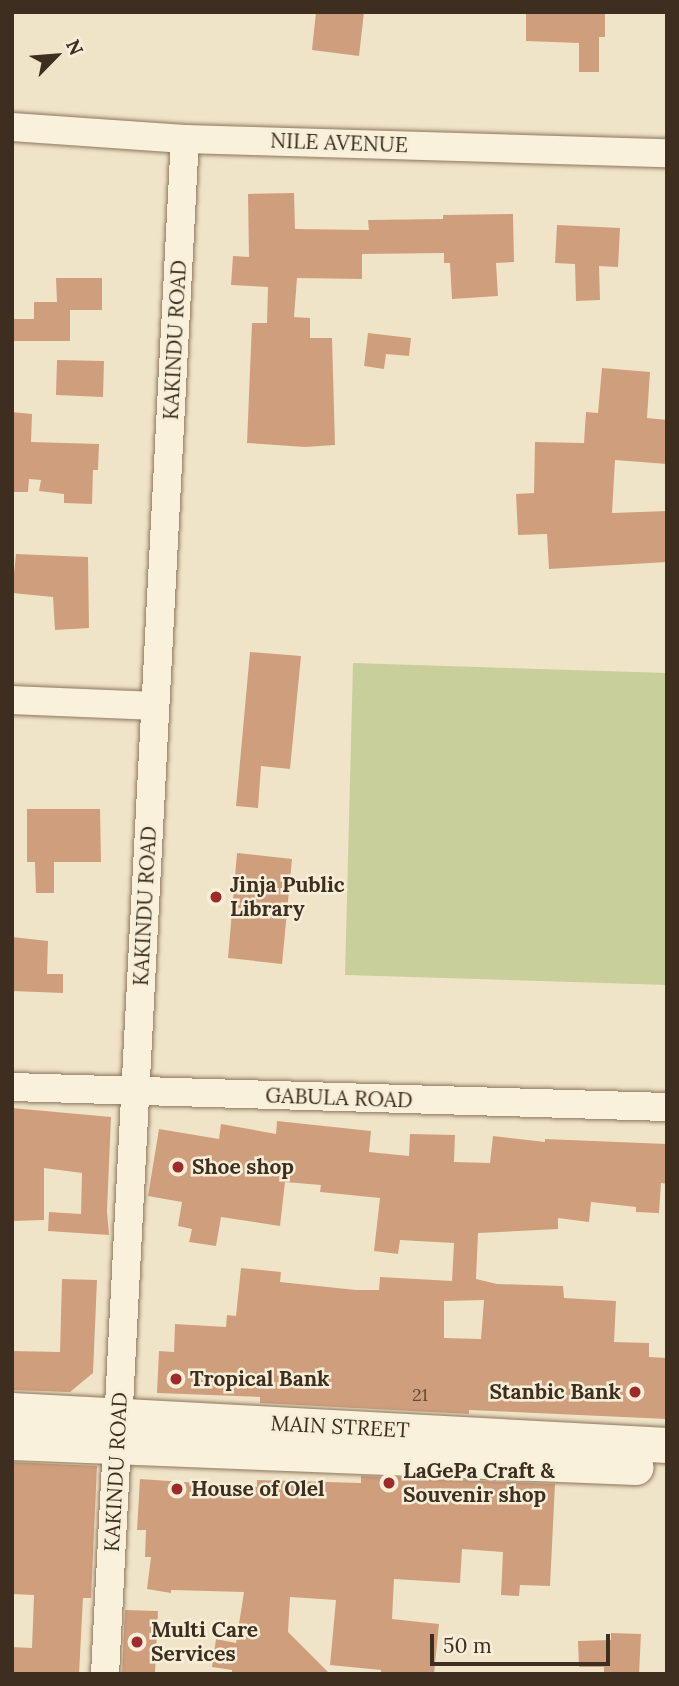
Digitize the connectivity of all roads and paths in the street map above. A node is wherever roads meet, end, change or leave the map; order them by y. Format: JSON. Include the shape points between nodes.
{"nodes":[{"id":1,"x":12,"y":127,"type":"edge"},
{"id":2,"x":185,"y":139,"type":"junction"},
{"id":3,"x":667,"y":153,"type":"edge"},
{"id":4,"x":12,"y":699,"type":"edge"},
{"id":5,"x":155,"y":706,"type":"junction"},
{"id":6,"x":12,"y":1087,"type":"edge"},
{"id":7,"x":135,"y":1092,"type":"junction"},
{"id":8,"x":667,"y":1107,"type":"edge"},
{"id":9,"x":12,"y":1410,"type":"edge"},
{"id":10,"x":118,"y":1431,"type":"junction"},
{"id":11,"x":12,"y":1442,"type":"edge"},
{"id":12,"x":667,"y":1445,"type":"edge"},
{"id":13,"x":667,"y":1469,"type":"edge"},
{"id":14,"x":105,"y":1674,"type":"edge"}],
"edges":[{"from":1,"to":2,"type":"street","name":"NILE AVENUE"},
{"from":2,"to":3,"type":"street","name":"NILE AVENUE"},
{"from":2,"to":5,"type":"street","name":"KAKINDU ROAD"},
{"from":4,"to":5,"type":"street"},
{"from":5,"to":7,"type":"street","name":"KAKINDU ROAD"},
{"from":6,"to":7,"type":"street","name":"GABULA ROAD"},
{"from":7,"to":8,"type":"street","name":"GABULA ROAD"},
{"from":7,"to":10,"type":"street","name":"KAKINDU ROAD"},
{"from":9,"to":10,"type":"street","name":"MAIN STREET"},
{"from":10,"to":11,"type":"street","name":"MAIN STREET"},
{"from":10,"to":12,"type":"street","name":"MAIN STREET"},
{"from":10,"to":13,"type":"street","name":"MAIN STREET"},
{"from":10,"to":14,"type":"street","name":"KAKINDU ROAD"}]}
